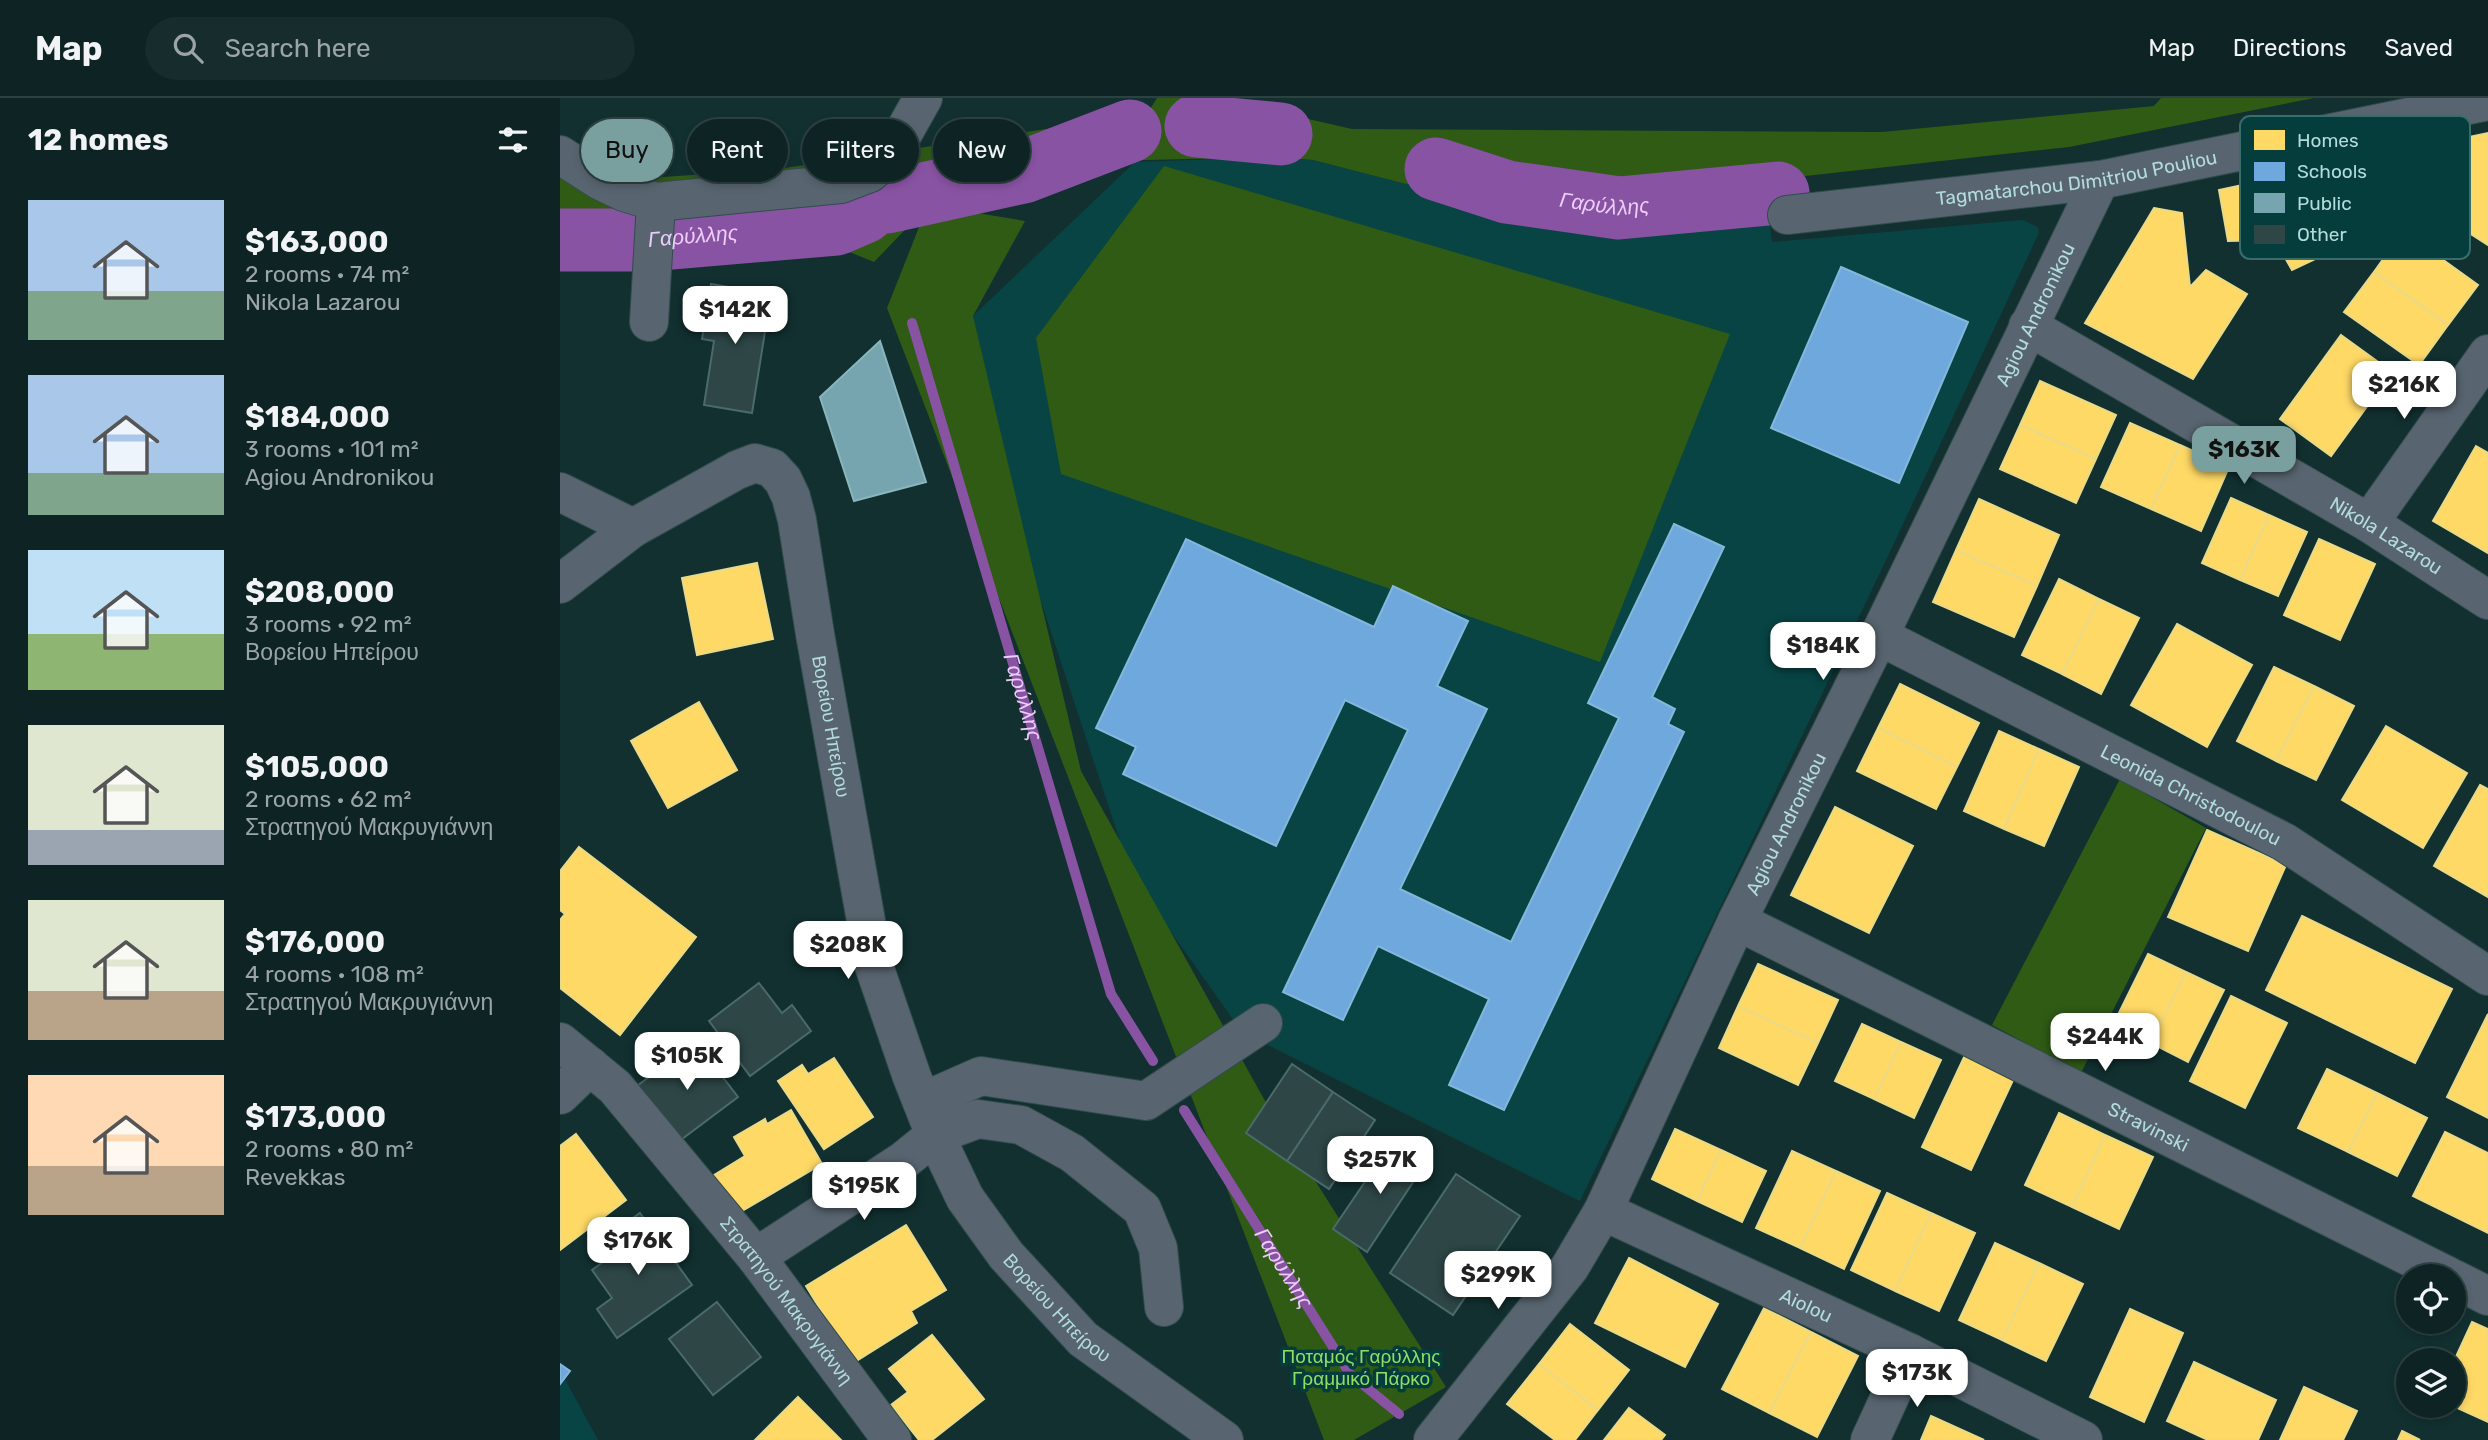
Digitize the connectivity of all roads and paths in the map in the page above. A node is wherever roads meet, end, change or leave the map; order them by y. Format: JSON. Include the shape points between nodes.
{"nodes":[{"id":1,"x":923,"y":98,"type":"edge"},
{"id":2,"x":2488,"y":101,"type":"edge"},
{"id":3,"x":2414,"y":116,"type":"edge"},
{"id":4,"x":2240,"y":151,"type":"edge"},
{"id":5,"x":560,"y":155,"type":"edge"},
{"id":6,"x":2100,"y":180,"type":"junction"},
{"id":7,"x":655,"y":215,"type":"junction"},
{"id":8,"x":1787,"y":215,"type":"dead end"},
{"id":9,"x":649,"y":321,"type":"dead end"},
{"id":10,"x":2028,"y":327,"type":"junction"},
{"id":11,"x":2488,"y":355,"type":"edge"},
{"id":12,"x":560,"y":492,"type":"edge"},
{"id":13,"x":2368,"y":523,"type":"junction"},
{"id":14,"x":634,"y":527,"type":"junction"},
{"id":15,"x":560,"y":583,"type":"edge"},
{"id":16,"x":2488,"y":600,"type":"edge"},
{"id":17,"x":1879,"y":636,"type":"junction"},
{"id":18,"x":1737,"y":921,"type":"junction"},
{"id":19,"x":2488,"y":976,"type":"edge"},
{"id":20,"x":1263,"y":1023,"type":"dead end"},
{"id":21,"x":560,"y":1042,"type":"edge"},
{"id":22,"x":590,"y":1066,"type":"junction"},
{"id":23,"x":560,"y":1095,"type":"edge"},
{"id":24,"x":928,"y":1119,"type":"junction"},
{"id":25,"x":1603,"y":1211,"type":"junction"},
{"id":26,"x":756,"y":1258,"type":"junction"},
{"id":27,"x":2424,"y":1264,"type":"edge"},
{"id":28,"x":2466,"y":1285,"type":"edge"},
{"id":29,"x":2488,"y":1296,"type":"edge"},
{"id":30,"x":1164,"y":1307,"type":"dead end"},
{"id":31,"x":1910,"y":1353,"type":"junction"},
{"id":32,"x":1446,"y":1435,"type":"edge"},
{"id":33,"x":892,"y":1440,"type":"edge"},
{"id":34,"x":1224,"y":1440,"type":"edge"},
{"id":35,"x":1870,"y":1440,"type":"edge"},
{"id":36,"x":2083,"y":1440,"type":"edge"}],
"edges":[{"from":1,"to":7,"type":"street","via":[[889,155],[858,179]]},
{"from":2,"to":3,"type":"street","name":"Tagmatarchou Dimitriou Pouliou"},
{"from":4,"to":6,"type":"street","name":"Tagmatarchou Dimitriou Pouliou"},
{"from":5,"to":7,"type":"street"},
{"from":6,"to":8,"type":"street","name":"Tagmatarchou Dimitriou Pouliou"},
{"from":6,"to":10,"type":"street","name":"Agiou Andronikou"},
{"from":7,"to":9,"type":"street"},
{"from":10,"to":13,"type":"street","name":"Nikola Lazarou"},
{"from":10,"to":17,"type":"street","name":"Agiou Andronikou"},
{"from":11,"to":13,"type":"street"},
{"from":12,"to":14,"type":"street"},
{"from":13,"to":16,"type":"street","name":"Nikola Lazarou"},
{"from":14,"to":15,"type":"street"},
{"from":14,"to":24,"type":"street","name":"Βορείου Ηπείρου","via":[[755,463],[772,468],[783,480],[797,520],[874,966]]},
{"from":17,"to":18,"type":"street","name":"Agiou Andronikou"},
{"from":17,"to":19,"type":"street","name":"Leonida Christodoulou","via":[[2284,842]]},
{"from":18,"to":25,"type":"street","name":"Agiou Andronikou"},
{"from":18,"to":27,"type":"street","name":"Stravinski"},
{"from":20,"to":24,"type":"street","via":[[1146,1101],[981,1076]]},
{"from":21,"to":22,"type":"street","name":"Στρατηγού Μακρυγιάννη"},
{"from":22,"to":23,"type":"street"},
{"from":22,"to":26,"type":"street","name":"Στρατηγού Μακρυγιάννη","via":[[615,1087]]},
{"from":24,"to":26,"type":"street","via":[[903,1161]]},
{"from":24,"to":30,"type":"street","via":[[956,1126],[978,1119],[1021,1125],[1072,1153],[1142,1209],[1158,1248]]},
{"from":24,"to":34,"type":"street","name":"Βορείου Ηπείρου","via":[[965,1198],[1006,1255],[1083,1339]]},
{"from":25,"to":31,"type":"street","name":"Aiolou"},
{"from":25,"to":32,"type":"street","name":"Agiou Andronikou","via":[[1570,1267]]},
{"from":26,"to":33,"type":"street","name":"Στρατηγού Μακρυγιάννη"},
{"from":28,"to":29,"type":"street"},
{"from":31,"to":35,"type":"street"},
{"from":31,"to":36,"type":"street","name":"Aiolou"}]}
